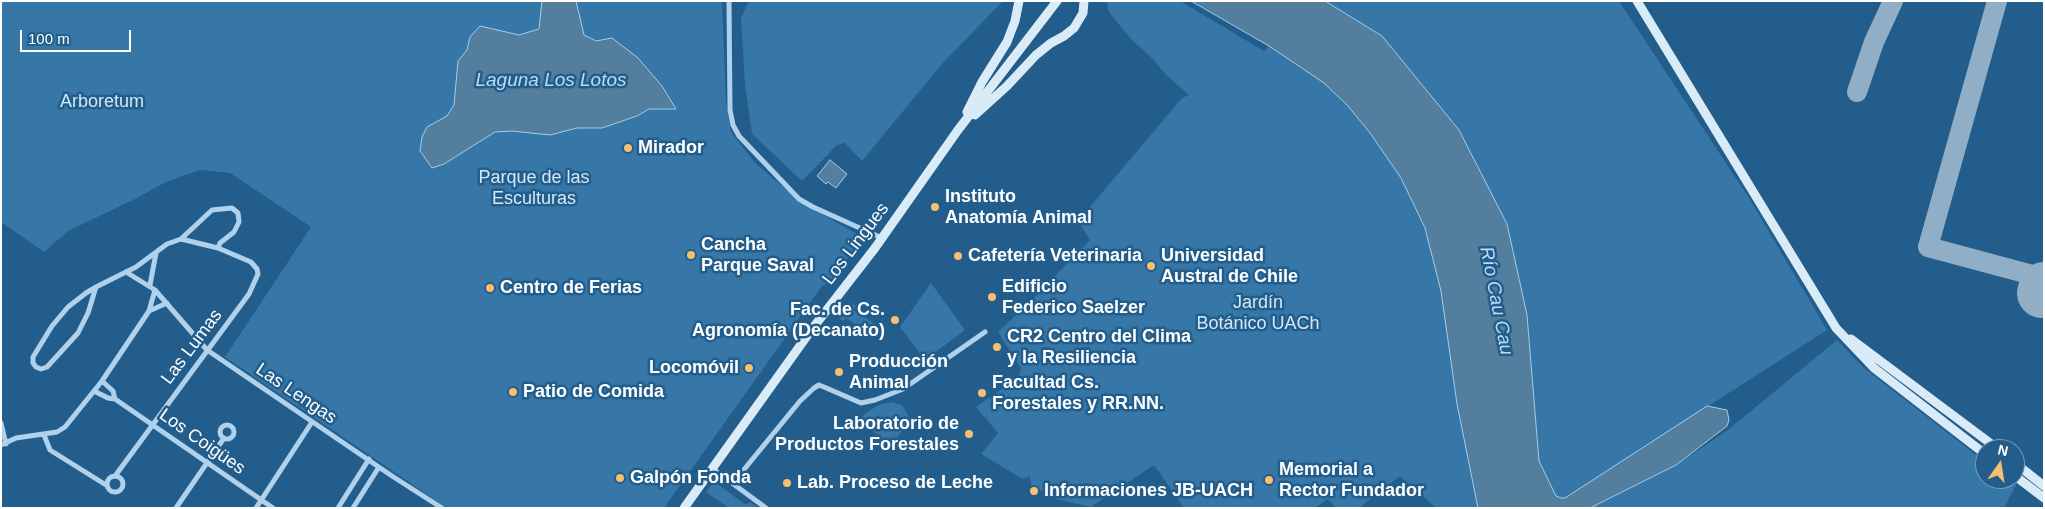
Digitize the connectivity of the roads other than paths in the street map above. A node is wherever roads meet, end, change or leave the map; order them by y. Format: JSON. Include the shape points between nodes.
{"nodes":[{"id":1,"x":729,"y":1,"type":"edge"},
{"id":2,"x":1019,"y":1,"type":"edge"},
{"id":3,"x":1057,"y":1,"type":"edge"},
{"id":4,"x":1084,"y":1,"type":"edge"},
{"id":5,"x":1637,"y":1,"type":"edge"},
{"id":6,"x":958,"y":130,"type":"junction"},
{"id":7,"x":181,"y":238,"type":"junction"},
{"id":8,"x":882,"y":238,"type":"junction"},
{"id":9,"x":218,"y":248,"type":"junction"},
{"id":10,"x":156,"y":253,"type":"junction"},
{"id":11,"x":126,"y":272,"type":"junction"},
{"id":12,"x":150,"y":285,"type":"junction"},
{"id":13,"x":96,"y":287,"type":"junction"},
{"id":14,"x":155,"y":290,"type":"junction"},
{"id":15,"x":167,"y":303,"type":"junction"},
{"id":16,"x":149,"y":311,"type":"junction"},
{"id":17,"x":984,"y":332,"type":"dead end"},
{"id":18,"x":1840,"y":332,"type":"junction"},
{"id":19,"x":207,"y":350,"type":"junction"},
{"id":20,"x":102,"y":381,"type":"junction"},
{"id":21,"x":94,"y":391,"type":"junction"},
{"id":22,"x":115,"y":399,"type":"junction"},
{"id":23,"x":312,"y":422,"type":"junction"},
{"id":24,"x":1,"y":424,"type":"edge"},
{"id":25,"x":152,"y":425,"type":"junction"},
{"id":26,"x":44,"y":435,"type":"junction"},
{"id":27,"x":3,"y":436,"type":"edge"},
{"id":28,"x":16,"y":438,"type":"junction"},
{"id":29,"x":224,"y":438,"type":"dead end"},
{"id":30,"x":1984,"y":439,"type":"edge"},
{"id":31,"x":4,"y":445,"type":"edge"},
{"id":32,"x":1975,"y":446,"type":"edge"},
{"id":33,"x":369,"y":459,"type":"junction"},
{"id":34,"x":207,"y":462,"type":"junction"},
{"id":35,"x":379,"y":467,"type":"junction"},
{"id":36,"x":712,"y":469,"type":"junction"},
{"id":37,"x":2025,"y":470,"type":"edge"},
{"id":38,"x":115,"y":476,"type":"junction"},
{"id":39,"x":2039,"y":479,"type":"edge"},
{"id":40,"x":733,"y":483,"type":"junction"},
{"id":41,"x":2025,"y":484,"type":"edge"},
{"id":42,"x":106,"y":485,"type":"junction"},
{"id":43,"x":2044,"y":486,"type":"edge"},
{"id":44,"x":2044,"y":498,"type":"edge"},
{"id":45,"x":261,"y":500,"type":"junction"},
{"id":46,"x":439,"y":507,"type":"edge"},
{"id":47,"x":176,"y":508,"type":"edge"},
{"id":48,"x":256,"y":508,"type":"edge"},
{"id":49,"x":273,"y":508,"type":"edge"},
{"id":50,"x":338,"y":508,"type":"edge"},
{"id":51,"x":353,"y":508,"type":"edge"},
{"id":52,"x":684,"y":508,"type":"edge"},
{"id":53,"x":766,"y":508,"type":"edge"}],
"edges":[{"from":1,"to":8,"type":"street","via":[[730,110],[739,136],[799,199]]},
{"from":2,"to":6,"type":"main road","via":[[1016,21],[1007,42]]},
{"from":3,"to":6,"type":"main road","name":"Los Lingues"},
{"from":4,"to":6,"type":"main road","via":[[1083,13],[1074,28],[1036,55],[1008,86]]},
{"from":5,"to":18,"type":"main road"},
{"from":6,"to":8,"type":"main road","name":"Los Lingues"},
{"from":7,"to":9,"type":"street","name":"Las Lumas"},
{"from":7,"to":9,"type":"street","via":[[212,210],[232,208],[238,213],[239,222]]},
{"from":7,"to":10,"type":"street"},
{"from":8,"to":36,"type":"main road","name":"Los Lingues"},
{"from":9,"to":19,"type":"street","name":"Las Lumas","via":[[251,262],[258,274],[249,294]]},
{"from":10,"to":11,"type":"street"},
{"from":10,"to":12,"type":"street"},
{"from":11,"to":12,"type":"street","name":"Las Lengas"},
{"from":11,"to":13,"type":"street"},
{"from":12,"to":14,"type":"street","name":"Las Lengas"},
{"from":13,"to":13,"type":"street","via":[[77,299],[57,319],[33,357],[36,367],[47,367],[78,333]]},
{"from":14,"to":15,"type":"street","name":"Las Lengas"},
{"from":14,"to":16,"type":"street"},
{"from":15,"to":16,"type":"street"},
{"from":15,"to":19,"type":"street","name":"Las Lengas"},
{"from":16,"to":20,"type":"street"},
{"from":17,"to":40,"type":"street","via":[[903,389],[875,400],[861,403],[819,385],[814,388]]},
{"from":18,"to":30,"type":"main road"},
{"from":18,"to":32,"type":"main road","via":[[1874,368]]},
{"from":19,"to":23,"type":"street","name":"Las Lengas"},
{"from":19,"to":25,"type":"street","name":"Las Lumas"},
{"from":20,"to":21,"type":"street"},
{"from":20,"to":22,"type":"street","name":"Los Coigües","via":[[113,391]]},
{"from":21,"to":22,"type":"street","name":"Los Coigües"},
{"from":21,"to":26,"type":"street","via":[[65,426]]},
{"from":22,"to":25,"type":"street","name":"Los Coigües"},
{"from":23,"to":33,"type":"street","name":"Las Lengas"},
{"from":23,"to":45,"type":"street"},
{"from":24,"to":27,"type":"street"},
{"from":25,"to":34,"type":"street","name":"Los Coigües"},
{"from":25,"to":38,"type":"street","name":"Las Lumas"},
{"from":26,"to":28,"type":"street"},
{"from":26,"to":42,"type":"street","via":[[50,450]]},
{"from":27,"to":28,"type":"street"},
{"from":27,"to":31,"type":"street"},
{"from":28,"to":31,"type":"street"},
{"from":29,"to":34,"type":"street"},
{"from":33,"to":35,"type":"street","name":"Las Lengas"},
{"from":33,"to":50,"type":"street"},
{"from":34,"to":45,"type":"street","name":"Los Coigües"},
{"from":34,"to":47,"type":"street"},
{"from":35,"to":46,"type":"street","name":"Las Lengas"},
{"from":35,"to":51,"type":"street"},
{"from":36,"to":40,"type":"street"},
{"from":36,"to":52,"type":"main road","name":"Los Lingues"},
{"from":37,"to":39,"type":"main road"},
{"from":38,"to":42,"type":"street","name":"Las Lumas","via":[[110,477]]},
{"from":38,"to":42,"type":"street","via":[[122,480],[120,490],[110,492]]},
{"from":39,"to":43,"type":"main road"},
{"from":40,"to":53,"type":"street"},
{"from":41,"to":44,"type":"main road"},
{"from":45,"to":48,"type":"street"},
{"from":45,"to":49,"type":"street","name":"Los Coigües"}]}
